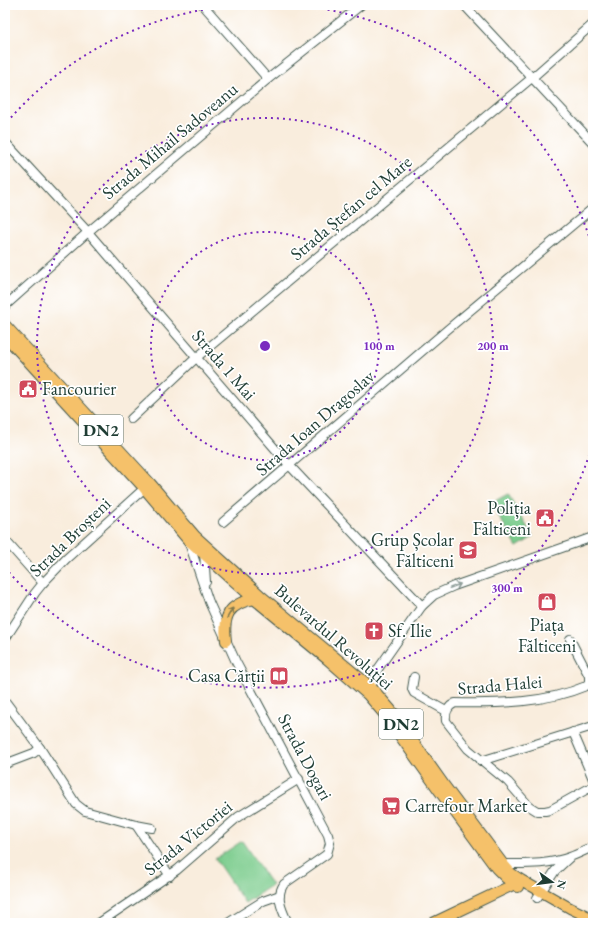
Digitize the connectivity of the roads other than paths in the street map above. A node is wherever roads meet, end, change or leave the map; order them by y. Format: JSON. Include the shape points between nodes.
{"nodes":[{"id":1,"x":203,"y":5,"type":"edge"},
{"id":2,"x":361,"y":5,"type":"edge"},
{"id":3,"x":464,"y":5,"type":"edge"},
{"id":4,"x":593,"y":24,"type":"edge"},
{"id":5,"x":533,"y":77,"type":"junction"},
{"id":6,"x":268,"y":79,"type":"junction"},
{"id":7,"x":5,"y":142,"type":"edge"},
{"id":8,"x":593,"y":143,"type":"edge"},
{"id":9,"x":593,"y":208,"type":"edge"},
{"id":10,"x":88,"y":232,"type":"junction"},
{"id":11,"x":5,"y":306,"type":"edge"},
{"id":12,"x":5,"y":325,"type":"edge"},
{"id":13,"x":5,"y":336,"type":"edge"},
{"id":14,"x":196,"y":358,"type":"junction"},
{"id":15,"x":131,"y":419,"type":"dead end"},
{"id":16,"x":290,"y":466,"type":"junction"},
{"id":17,"x":147,"y":486,"type":"junction"},
{"id":18,"x":223,"y":522,"type":"dead end"},
{"id":19,"x":593,"y":537,"type":"edge"},
{"id":20,"x":191,"y":538,"type":"junction"},
{"id":21,"x":5,"y":540,"type":"edge"},
{"id":22,"x":204,"y":545,"type":"junction"},
{"id":23,"x":205,"y":556,"type":"junction"},
{"id":24,"x":43,"y":583,"type":"junction"},
{"id":25,"x":206,"y":591,"type":"junction"},
{"id":26,"x":254,"y":599,"type":"junction"},
{"id":27,"x":422,"y":606,"type":"junction"},
{"id":28,"x":5,"y":639,"type":"edge"},
{"id":29,"x":570,"y":639,"type":"dead end"},
{"id":30,"x":226,"y":641,"type":"junction"},
{"id":31,"x":414,"y":676,"type":"dead end"},
{"id":32,"x":369,"y":691,"type":"junction"},
{"id":33,"x":5,"y":701,"type":"edge"},
{"id":34,"x":446,"y":711,"type":"junction"},
{"id":35,"x":593,"y":726,"type":"edge"},
{"id":36,"x":572,"y":732,"type":"junction"},
{"id":37,"x":40,"y":748,"type":"junction"},
{"id":38,"x":481,"y":761,"type":"junction"},
{"id":39,"x":5,"y":764,"type":"edge"},
{"id":40,"x":299,"y":779,"type":"junction"},
{"id":41,"x":593,"y":779,"type":"edge"},
{"id":42,"x":593,"y":786,"type":"edge"},
{"id":43,"x":136,"y":825,"type":"junction"},
{"id":44,"x":152,"y":828,"type":"dead end"},
{"id":45,"x":593,"y":847,"type":"edge"},
{"id":46,"x":571,"y":857,"type":"junction"},
{"id":47,"x":500,"y":866,"type":"junction"},
{"id":48,"x":170,"y":876,"type":"junction"},
{"id":49,"x":518,"y":883,"type":"junction"},
{"id":50,"x":280,"y":895,"type":"junction"},
{"id":51,"x":539,"y":895,"type":"junction"},
{"id":52,"x":593,"y":919,"type":"edge"},
{"id":53,"x":99,"y":923,"type":"edge"},
{"id":54,"x":228,"y":923,"type":"edge"},
{"id":55,"x":288,"y":923,"type":"edge"},
{"id":56,"x":433,"y":923,"type":"edge"},
{"id":57,"x":585,"y":923,"type":"edge"}],
"edges":[{"from":1,"to":6,"type":"street"},
{"from":2,"to":6,"type":"street","name":"Strada Mihail Sadoveanu"},
{"from":3,"to":5,"type":"street"},
{"from":4,"to":5,"type":"street","name":"Strada Ștefan cel Mare"},
{"from":5,"to":8,"type":"street"},
{"from":5,"to":14,"type":"street","name":"Strada Ștefan cel Mare"},
{"from":6,"to":10,"type":"street","name":"Strada Mihail Sadoveanu"},
{"from":7,"to":10,"type":"street","name":"Strada 1 Mai"},
{"from":9,"to":16,"type":"street","name":"Strada Ioan Dragoslav"},
{"from":10,"to":11,"type":"street","name":"Strada Mihail Sadoveanu"},
{"from":10,"to":14,"type":"street","name":"Strada 1 Mai"},
{"from":12,"to":17,"type":"main road","number":"DN2"},
{"from":13,"to":17,"type":"main road","number":"DN2"},
{"from":14,"to":15,"type":"street","name":"Strada Ștefan cel Mare"},
{"from":14,"to":16,"type":"street","name":"Strada 1 Mai"},
{"from":16,"to":18,"type":"street","name":"Strada Ioan Dragoslav"},
{"from":16,"to":27,"type":"street","name":"Strada 1 Mai"},
{"from":17,"to":20,"type":"main road","number":"DN2"},
{"from":17,"to":24,"type":"street","name":"Strada Broșteni"},
{"from":27,"to":19,"type":"street","one_way":true,"via":[[434,595],[454,586]]},
{"from":20,"to":22,"type":"main road","name":"Bulevardul Revoluției","number":"DN2"},
{"from":20,"to":23,"type":"main road","name":"Bulevardul Revoluției","number":"DN2"},
{"from":20,"to":25,"type":"street","name":"Strada Dogari"},
{"from":21,"to":24,"type":"street"},
{"from":22,"to":23,"type":"street","name":"Strada Dogari"},
{"from":22,"to":32,"type":"main road","name":"Bulevardul Revoluției","number":"DN2"},
{"from":23,"to":25,"type":"street","name":"Strada Dogari"},
{"from":23,"to":26,"type":"main road","name":"Bulevardul Revoluției","number":"DN2"},
{"from":24,"to":28,"type":"street","name":"Strada Broșteni"},
{"from":25,"to":30,"type":"street","name":"Strada Dogari"},
{"from":30,"to":26,"type":"main road","one_way":true,"via":[[226,622],[230,610],[243,601]]},
{"from":26,"to":32,"type":"main road","name":"Bulevardul Revoluției","number":"DN2"},
{"from":27,"to":32,"type":"street","via":[[378,669]]},
{"from":29,"to":34,"type":"street","name":"Strada Halei","via":[[589,676],[586,686],[548,697],[501,703],[455,703]]},
{"from":30,"to":40,"type":"street","name":"Strada Dogari"},
{"from":31,"to":34,"type":"street","via":[[414,693]]},
{"from":32,"to":47,"type":"main road","name":"Bulevardul Revoluției","number":"DN2","via":[[438,789]]},
{"from":33,"to":37,"type":"street"},
{"from":34,"to":38,"type":"street","name":"Strada Halei","via":[[446,721],[451,729]]},
{"from":35,"to":36,"type":"street"},
{"from":36,"to":38,"type":"street"},
{"from":36,"to":41,"type":"street"},
{"from":37,"to":39,"type":"street"},
{"from":37,"to":43,"type":"street","via":[[76,804],[86,811]]},
{"from":38,"to":42,"type":"street","name":"Strada Halei","via":[[508,782],[529,806],[537,811],[550,810]]},
{"from":40,"to":48,"type":"street","name":"Strada Victoriei","via":[[238,817]]},
{"from":40,"to":50,"type":"street","name":"Strada Dogari","via":[[328,835],[330,844],[327,854],[284,884]]},
{"from":43,"to":44,"type":"street"},
{"from":43,"to":48,"type":"street"},
{"from":45,"to":46,"type":"street"},
{"from":46,"to":47,"type":"street","via":[[548,863]]},
{"from":46,"to":51,"type":"street","via":[[555,871]]},
{"from":47,"to":49,"type":"main road","name":"Bulevardul Revoluției","number":"DN2","via":[[512,874]]},
{"from":48,"to":53,"type":"street","name":"Strada Victoriei"},
{"from":49,"to":51,"type":"main road","name":"Bulevardul Revoluției","number":"DN2"},
{"from":49,"to":56,"type":"main road"},
{"from":50,"to":54,"type":"street","via":[[263,901]]},
{"from":50,"to":55,"type":"street","via":[[279,901]]},
{"from":51,"to":52,"type":"main road","name":"Bulevardul Revoluției","number":"DN2"},
{"from":51,"to":57,"type":"main road","name":"Bulevardul Revoluției","number":"DN2"}]}
